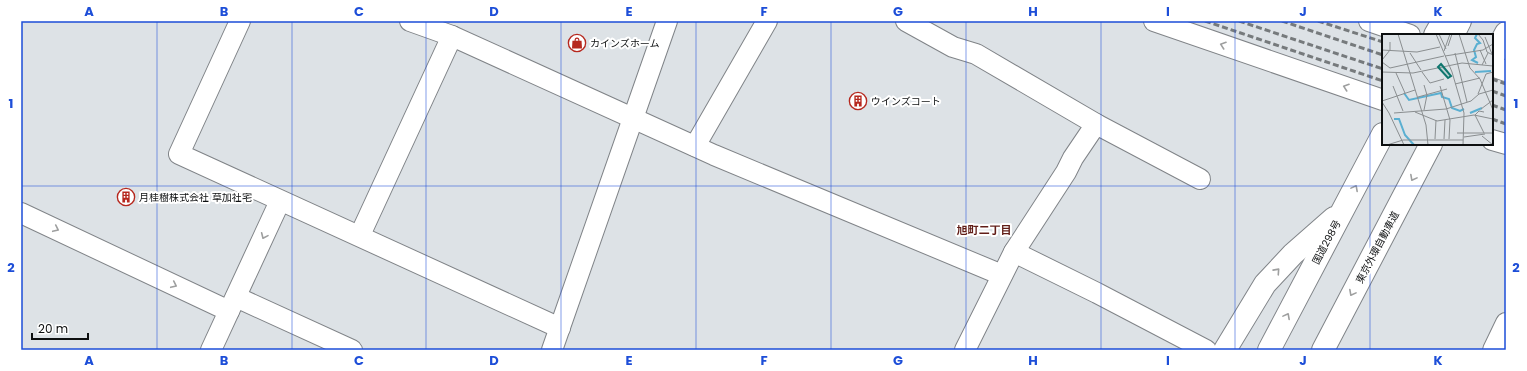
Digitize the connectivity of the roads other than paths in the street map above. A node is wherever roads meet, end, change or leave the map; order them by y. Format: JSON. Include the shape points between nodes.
{"nodes":[{"id":1,"x":240,"y":21,"type":"edge"},
{"id":2,"x":410,"y":21,"type":"edge"},
{"id":3,"x":667,"y":21,"type":"edge"},
{"id":4,"x":767,"y":21,"type":"edge"},
{"id":5,"x":906,"y":21,"type":"edge"},
{"id":6,"x":1154,"y":21,"type":"edge"},
{"id":7,"x":1369,"y":21,"type":"edge"},
{"id":8,"x":1443,"y":21,"type":"edge"},
{"id":9,"x":1460,"y":21,"type":"edge"},
{"id":10,"x":1497,"y":21,"type":"edge"},
{"id":11,"x":1506,"y":33,"type":"edge"},
{"id":12,"x":1407,"y":34,"type":"edge"},
{"id":13,"x":1436,"y":34,"type":"edge"},
{"id":14,"x":1453,"y":34,"type":"edge"},
{"id":15,"x":1490,"y":34,"type":"edge"},
{"id":16,"x":452,"y":36,"type":"junction"},
{"id":17,"x":1493,"y":57,"type":"edge"},
{"id":18,"x":1493,"y":66,"type":"edge"},
{"id":19,"x":1506,"y":72,"type":"edge"},
{"id":20,"x":1382,"y":100,"type":"edge"},
{"id":21,"x":633,"y":119,"type":"junction"},
{"id":22,"x":1096,"y":124,"type":"junction"},
{"id":23,"x":1382,"y":136,"type":"edge"},
{"id":24,"x":1493,"y":140,"type":"edge"},
{"id":25,"x":1506,"y":144,"type":"edge"},
{"id":26,"x":1394,"y":145,"type":"edge"},
{"id":27,"x":1430,"y":145,"type":"edge"},
{"id":28,"x":1446,"y":145,"type":"edge"},
{"id":29,"x":695,"y":146,"type":"junction"},
{"id":30,"x":1200,"y":179,"type":"dead end"},
{"id":31,"x":280,"y":201,"type":"junction"},
{"id":32,"x":1343,"y":210,"type":"junction"},
{"id":33,"x":21,"y":213,"type":"edge"},
{"id":34,"x":360,"y":235,"type":"junction"},
{"id":35,"x":1014,"y":252,"type":"junction"},
{"id":36,"x":1002,"y":274,"type":"junction"},
{"id":37,"x":232,"y":304,"type":"junction"},
{"id":38,"x":1506,"y":323,"type":"edge"},
{"id":39,"x":560,"y":328,"type":"junction"},
{"id":40,"x":211,"y":350,"type":"edge"},
{"id":41,"x":352,"y":350,"type":"edge"},
{"id":42,"x":552,"y":350,"type":"edge"},
{"id":43,"x":965,"y":350,"type":"edge"},
{"id":44,"x":1206,"y":350,"type":"edge"},
{"id":45,"x":1225,"y":350,"type":"edge"},
{"id":46,"x":1269,"y":350,"type":"edge"},
{"id":47,"x":1286,"y":350,"type":"edge"},
{"id":48,"x":1323,"y":350,"type":"edge"},
{"id":49,"x":1339,"y":350,"type":"edge"},
{"id":50,"x":1493,"y":350,"type":"edge"}],
"edges":[{"from":1,"to":31,"type":"street","via":[[179,154]]},
{"from":2,"to":16,"type":"street"},
{"from":3,"to":21,"type":"street"},
{"from":4,"to":29,"type":"street"},
{"from":5,"to":22,"type":"street","via":[[953,47],[976,54]]},
{"from":20,"to":6,"type":"street","one_way":true},
{"from":7,"to":12,"type":"street"},
{"from":8,"to":13,"type":"highway"},
{"from":9,"to":14,"type":"highway"},
{"from":10,"to":15,"type":"highway"},
{"from":11,"to":17,"type":"highway"},
{"from":16,"to":21,"type":"street"},
{"from":16,"to":34,"type":"street"},
{"from":18,"to":19,"type":"street"},
{"from":21,"to":29,"type":"street"},
{"from":21,"to":39,"type":"street"},
{"from":22,"to":30,"type":"street"},
{"from":22,"to":35,"type":"street"},
{"from":32,"to":23,"type":"highway","name":"国道298号","one_way":true},
{"from":24,"to":25,"type":"street"},
{"from":26,"to":47,"type":"highway"},
{"from":27,"to":48,"type":"highway","name":"東京外環自動車道","one_way":true},
{"from":28,"to":49,"type":"highway"},
{"from":29,"to":36,"type":"street"},
{"from":31,"to":34,"type":"street"},
{"from":31,"to":37,"type":"street","one_way":true},
{"from":45,"to":32,"type":"highway","one_way":true,"via":[[1265,284],[1293,254]]},
{"from":46,"to":32,"type":"highway","name":"国道298号","one_way":true},
{"from":33,"to":37,"type":"street","one_way":true},
{"from":34,"to":39,"type":"street"},
{"from":35,"to":36,"type":"street"},
{"from":35,"to":44,"type":"street","via":[[1097,292]]},
{"from":36,"to":43,"type":"street"},
{"from":37,"to":40,"type":"street"},
{"from":37,"to":41,"type":"street"},
{"from":38,"to":50,"type":"street"},
{"from":39,"to":42,"type":"street"}]}
